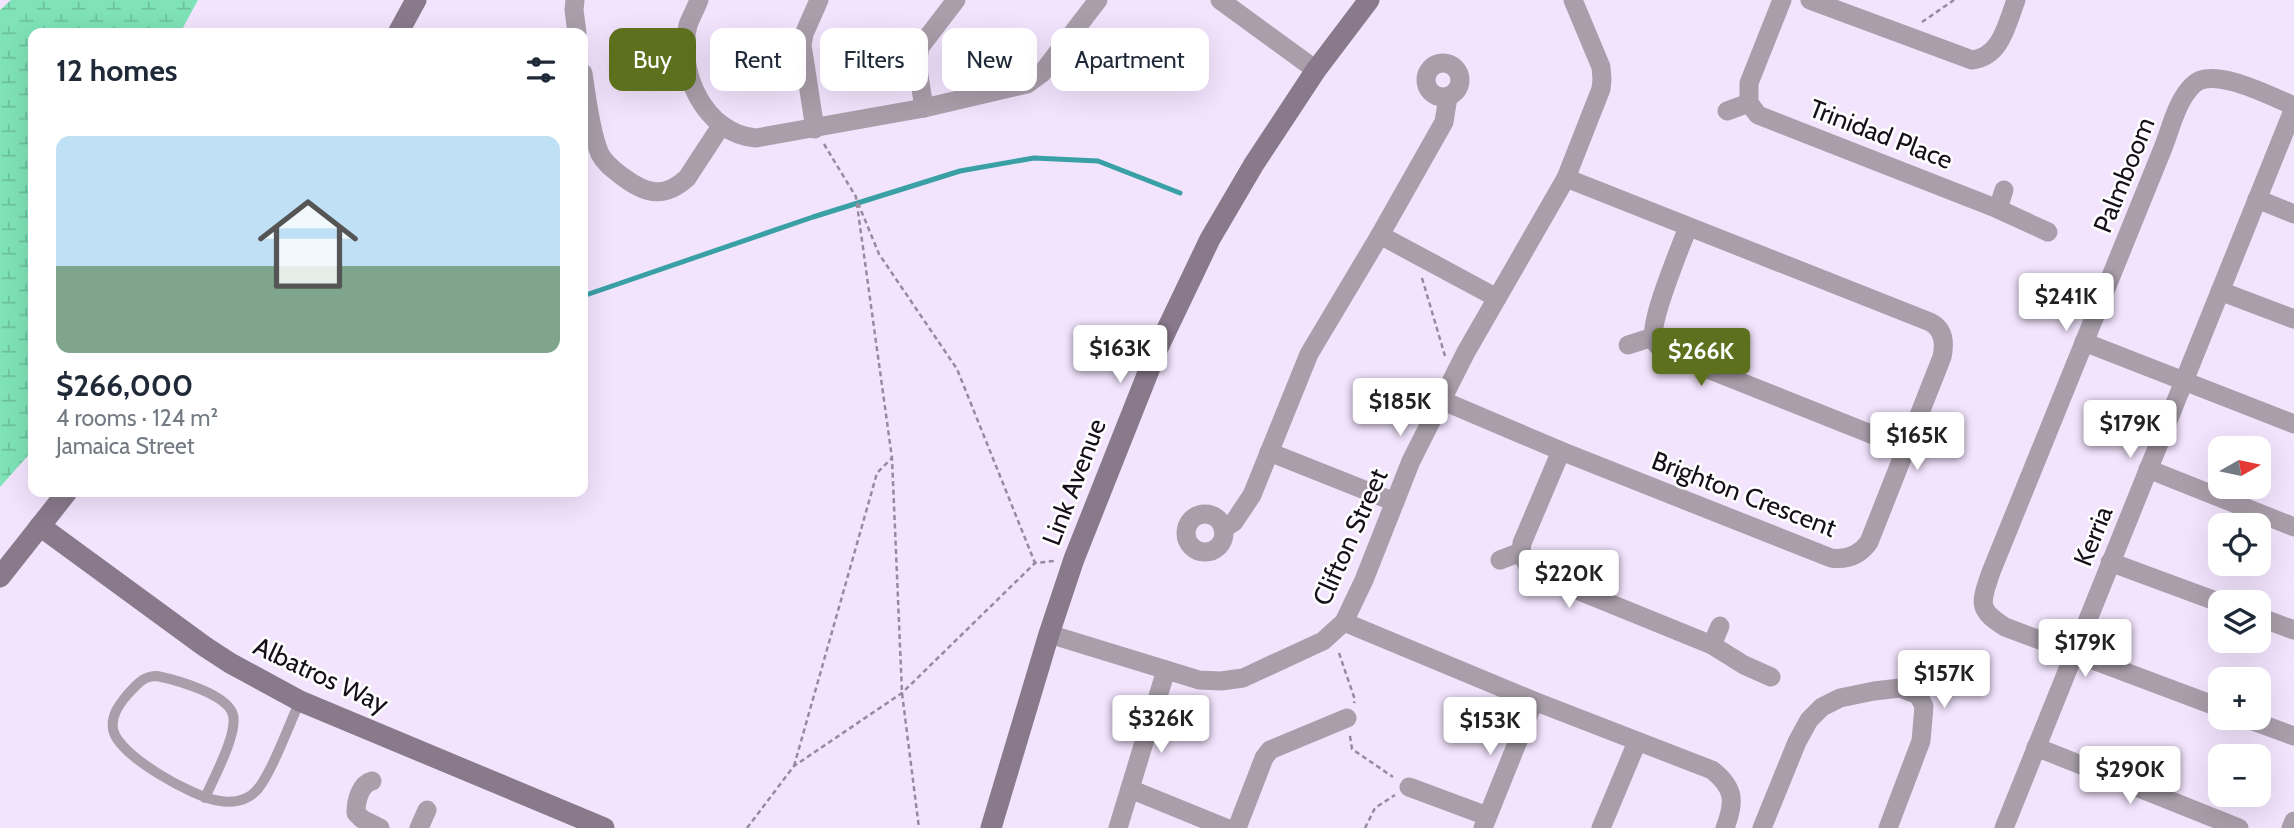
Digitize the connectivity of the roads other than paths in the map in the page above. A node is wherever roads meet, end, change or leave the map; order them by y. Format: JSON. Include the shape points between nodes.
{"nodes":[{"id":1,"x":416,"y":0,"type":"edge"},
{"id":2,"x":575,"y":0,"type":"edge"},
{"id":3,"x":699,"y":0,"type":"edge"},
{"id":4,"x":819,"y":0,"type":"edge"},
{"id":5,"x":956,"y":0,"type":"edge"},
{"id":6,"x":1098,"y":0,"type":"edge"},
{"id":7,"x":1220,"y":0,"type":"edge"},
{"id":8,"x":1369,"y":0,"type":"edge"},
{"id":9,"x":1782,"y":0,"type":"edge"},
{"id":10,"x":1810,"y":0,"type":"edge"},
{"id":11,"x":2016,"y":0,"type":"edge"},
{"id":12,"x":1574,"y":1,"type":"edge"},
{"id":13,"x":401,"y":28,"type":"edge"},
{"id":14,"x":576,"y":28,"type":"edge"},
{"id":15,"x":1316,"y":70,"type":"junction"},
{"id":16,"x":1448,"y":97,"type":"dead end"},
{"id":17,"x":588,"y":101,"type":"edge"},
{"id":18,"x":1749,"y":103,"type":"junction"},
{"id":19,"x":923,"y":107,"type":"junction"},
{"id":20,"x":2294,"y":107,"type":"edge"},
{"id":21,"x":1727,"y":111,"type":"dead end"},
{"id":22,"x":721,"y":126,"type":"junction"},
{"id":23,"x":815,"y":129,"type":"junction"},
{"id":24,"x":1566,"y":178,"type":"junction"},
{"id":25,"x":2257,"y":199,"type":"junction"},
{"id":26,"x":2294,"y":214,"type":"edge"},
{"id":27,"x":1688,"y":227,"type":"junction"},
{"id":28,"x":2048,"y":232,"type":"dead end"},
{"id":29,"x":1380,"y":235,"type":"junction"},
{"id":30,"x":2220,"y":291,"type":"junction"},
{"id":31,"x":1497,"y":298,"type":"junction"},
{"id":32,"x":2294,"y":319,"type":"edge"},
{"id":33,"x":1653,"y":337,"type":"junction"},
{"id":34,"x":2084,"y":342,"type":"junction"},
{"id":35,"x":1628,"y":345,"type":"dead end"},
{"id":36,"x":2183,"y":382,"type":"junction"},
{"id":37,"x":1441,"y":400,"type":"junction"},
{"id":38,"x":2294,"y":424,"type":"edge"},
{"id":39,"x":1906,"y":448,"type":"junction"},
{"id":40,"x":1561,"y":451,"type":"junction"},
{"id":41,"x":1269,"y":452,"type":"junction"},
{"id":42,"x":2148,"y":469,"type":"junction"},
{"id":43,"x":63,"y":497,"type":"edge"},
{"id":44,"x":1395,"y":502,"type":"junction"},
{"id":45,"x":40,"y":526,"type":"junction"},
{"id":46,"x":2294,"y":527,"type":"edge"},
{"id":47,"x":1223,"y":529,"type":"dead end"},
{"id":48,"x":1521,"y":552,"type":"junction"},
{"id":49,"x":1500,"y":560,"type":"dead end"},
{"id":50,"x":2110,"y":562,"type":"junction"},
{"id":51,"x":0,"y":577,"type":"edge"},
{"id":52,"x":2208,"y":598,"type":"edge"},
{"id":53,"x":2271,"y":621,"type":"edge"},
{"id":54,"x":1720,"y":626,"type":"dead end"},
{"id":55,"x":1339,"y":627,"type":"junction"},
{"id":56,"x":2294,"y":630,"type":"edge"},
{"id":57,"x":1049,"y":634,"type":"junction"},
{"id":58,"x":1712,"y":645,"type":"junction"},
{"id":59,"x":2074,"y":653,"type":"junction"},
{"id":60,"x":1166,"y":670,"type":"junction"},
{"id":61,"x":1771,"y":677,"type":"dead end"},
{"id":62,"x":300,"y":701,"type":"junction"},
{"id":63,"x":1534,"y":701,"type":"junction"},
{"id":64,"x":2208,"y":703,"type":"edge"},
{"id":65,"x":1348,"y":718,"type":"road end"},
{"id":66,"x":2271,"y":728,"type":"edge"},
{"id":67,"x":2294,"y":736,"type":"edge"},
{"id":68,"x":1637,"y":742,"type":"junction"},
{"id":69,"x":2036,"y":747,"type":"junction"},
{"id":70,"x":372,"y":781,"type":"dead end"},
{"id":71,"x":1409,"y":787,"type":"road end"},
{"id":72,"x":1130,"y":789,"type":"junction"},
{"id":73,"x":205,"y":798,"type":"junction"},
{"id":74,"x":2294,"y":821,"type":"edge"},
{"id":75,"x":1485,"y":822,"type":"edge"},
{"id":76,"x":380,"y":828,"type":"edge"},
{"id":77,"x":604,"y":828,"type":"edge"},
{"id":78,"x":991,"y":828,"type":"edge"},
{"id":79,"x":1118,"y":828,"type":"edge"},
{"id":80,"x":1226,"y":828,"type":"edge"},
{"id":81,"x":1237,"y":828,"type":"edge"},
{"id":82,"x":1601,"y":828,"type":"edge"},
{"id":83,"x":1725,"y":828,"type":"edge"},
{"id":84,"x":1762,"y":828,"type":"edge"},
{"id":85,"x":1888,"y":828,"type":"edge"},
{"id":86,"x":2004,"y":828,"type":"edge"},
{"id":87,"x":2239,"y":828,"type":"edge"},
{"id":88,"x":2291,"y":828,"type":"edge"}],
"edges":[{"from":1,"to":13,"type":"street"},
{"from":2,"to":14,"type":"street"},
{"from":3,"to":22,"type":"street","via":[[688,25],[688,63],[698,100]]},
{"from":4,"to":23,"type":"street","via":[[802,45]]},
{"from":5,"to":19,"type":"street","via":[[920,47]]},
{"from":6,"to":19,"type":"street","via":[[1036,79],[1017,88]]},
{"from":7,"to":15,"type":"street"},
{"from":8,"to":15,"type":"street","name":"Link Avenue"},
{"from":9,"to":18,"type":"street","via":[[1752,73]]},
{"from":10,"to":11,"type":"street","via":[[1966,59],[1993,52]]},
{"from":12,"to":24,"type":"street","name":"Clifton Street","via":[[1602,79]]},
{"from":15,"to":57,"type":"street","name":"Link Avenue","via":[[1204,250],[1157,351]]},
{"from":16,"to":29,"type":"street","via":[[1444,122]]},
{"from":17,"to":22,"type":"street","via":[[601,155],[612,169],[645,191],[668,191],[687,178]]},
{"from":18,"to":21,"type":"street"},
{"from":18,"to":28,"type":"street","name":"Trinidad Place","via":[[1758,115],[2001,200]]},
{"from":19,"to":23,"type":"street"},
{"from":20,"to":25,"type":"street","name":"Kerria"},
{"from":20,"to":34,"type":"street","name":"Palmboom","via":[[2215,78],[2200,79],[2191,86]]},
{"from":22,"to":23,"type":"street","via":[[756,138]]},
{"from":24,"to":27,"type":"street","name":"Brighton Crescent"},
{"from":24,"to":31,"type":"street","name":"Clifton Street"},
{"from":25,"to":26,"type":"street"},
{"from":25,"to":30,"type":"street","name":"Kerria"},
{"from":27,"to":33,"type":"street"},
{"from":27,"to":39,"type":"street","name":"Brighton Crescent","via":[[1935,324],[1943,338],[1942,357]]},
{"from":29,"to":31,"type":"street"},
{"from":29,"to":41,"type":"street","via":[[1310,354]]},
{"from":30,"to":32,"type":"street"},
{"from":30,"to":36,"type":"street","name":"Kerria"},
{"from":31,"to":37,"type":"street","name":"Clifton Street"},
{"from":33,"to":35,"type":"street"},
{"from":33,"to":39,"type":"street","via":[[1671,354]]},
{"from":34,"to":36,"type":"street"},
{"from":34,"to":59,"type":"street","name":"Palmboom","via":[[1983,601],[1989,617],[2005,627]]},
{"from":36,"to":38,"type":"street"},
{"from":36,"to":42,"type":"street","name":"Kerria"},
{"from":37,"to":40,"type":"street","name":"Brighton Crescent"},
{"from":37,"to":44,"type":"street","name":"Clifton Street"},
{"from":39,"to":40,"type":"street","name":"Brighton Crescent","via":[[1869,542],[1856,555],[1839,559]]},
{"from":40,"to":48,"type":"street"},
{"from":41,"to":44,"type":"street"},
{"from":41,"to":47,"type":"street","via":[[1252,495],[1234,522]]},
{"from":42,"to":46,"type":"street"},
{"from":42,"to":50,"type":"street","name":"Kerria"},
{"from":43,"to":45,"type":"street"},
{"from":44,"to":55,"type":"street","name":"Clifton Street","via":[[1364,580]]},
{"from":45,"to":51,"type":"street"},
{"from":45,"to":62,"type":"street","name":"Albatros Way","via":[[204,646]]},
{"from":48,"to":49,"type":"street"},
{"from":48,"to":58,"type":"street","via":[[1537,575]]},
{"from":50,"to":52,"type":"street"},
{"from":50,"to":59,"type":"street","name":"Kerria"},
{"from":53,"to":56,"type":"street"},
{"from":54,"to":58,"type":"street"},
{"from":55,"to":60,"type":"street","name":"Clifton Street","via":[[1323,641],[1233,681],[1210,682]]},
{"from":55,"to":63,"type":"street"},
{"from":57,"to":60,"type":"street","name":"Clifton Street"},
{"from":57,"to":78,"type":"street","name":"Link Avenue"},
{"from":58,"to":61,"type":"street"},
{"from":59,"to":64,"type":"street"},
{"from":59,"to":69,"type":"street","name":"Kerria"},
{"from":60,"to":72,"type":"street"},
{"from":62,"to":73,"type":"lane","via":[[253,794],[230,802]]},
{"from":62,"to":77,"type":"street","name":"Albatros Way"},
{"from":63,"to":68,"type":"street"},
{"from":63,"to":75,"type":"street"},
{"from":65,"to":81,"type":"street","via":[[1270,750]]},
{"from":66,"to":67,"type":"street"},
{"from":68,"to":82,"type":"street"},
{"from":68,"to":83,"type":"street","via":[[1712,770],[1724,779],[1732,799]]},
{"from":69,"to":86,"type":"street","name":"Kerria"},
{"from":69,"to":87,"type":"street"},
{"from":70,"to":76,"type":"street","via":[[362,789],[356,813]]},
{"from":71,"to":75,"type":"street"},
{"from":72,"to":79,"type":"street"},
{"from":72,"to":80,"type":"street"},
{"from":73,"to":73,"type":"lane","via":[[231,737],[233,714],[207,692],[148,676],[115,712],[117,740],[127,752]]},
{"from":74,"to":88,"type":"street"},
{"from":84,"to":85,"type":"street","via":[[1797,742],[1815,713],[1840,698],[1900,688],[1918,695],[1924,706],[1921,741]]}]}
